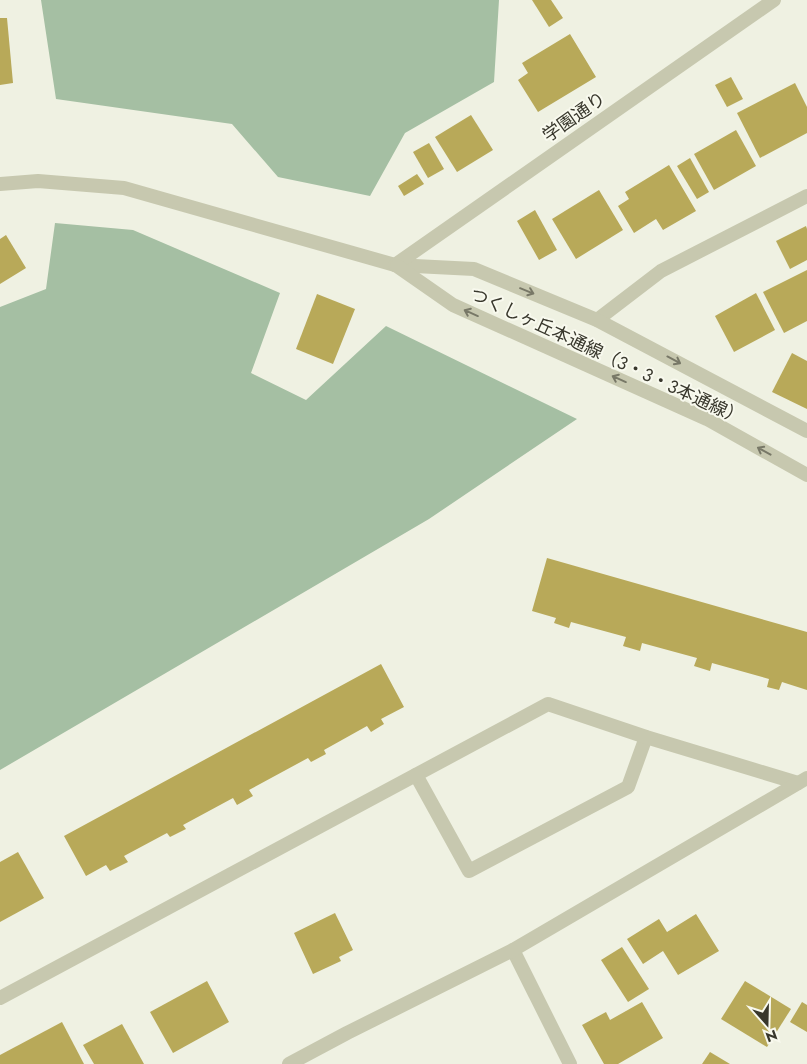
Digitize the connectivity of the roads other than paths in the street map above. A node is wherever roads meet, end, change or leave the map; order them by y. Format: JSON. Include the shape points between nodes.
{"nodes":[{"id":1,"x":774,"y":0,"type":"edge"},
{"id":2,"x":0,"y":184,"type":"edge"},
{"id":3,"x":807,"y":196,"type":"edge"},
{"id":4,"x":395,"y":265,"type":"junction"},
{"id":5,"x":597,"y":320,"type":"junction"},
{"id":6,"x":807,"y":432,"type":"edge"},
{"id":7,"x":807,"y":475,"type":"edge"},
{"id":8,"x":646,"y":736,"type":"junction"},
{"id":9,"x":416,"y":775,"type":"junction"},
{"id":10,"x":803,"y":781,"type":"edge"},
{"id":11,"x":513,"y":950,"type":"junction"},
{"id":12,"x":0,"y":998,"type":"edge"},
{"id":13,"x":289,"y":1064,"type":"edge"},
{"id":14,"x":570,"y":1064,"type":"edge"}],
"edges":[{"from":1,"to":4,"type":"street","name":"学園通り"},
{"from":2,"to":4,"type":"street","name":"つくしヶ丘本通線（3・3・3本通線）","via":[[38,181],[124,188]]},
{"from":3,"to":5,"type":"street","via":[[662,271]]},
{"from":4,"to":5,"type":"street","name":"つくしヶ丘本通線（3・3・3本通線）","one_way":true,"via":[[474,269]]},
{"from":7,"to":4,"type":"street","name":"つくしヶ丘本通線（3・3・3本通線）","one_way":true,"via":[[708,419],[453,305]]},
{"from":5,"to":6,"type":"street","name":"つくしヶ丘本通線（3・3・3本通線）","one_way":true},
{"from":8,"to":9,"type":"street","via":[[548,704]]},
{"from":8,"to":9,"type":"street","via":[[628,787],[469,870]]},
{"from":8,"to":10,"type":"street"},
{"from":9,"to":12,"type":"street"},
{"from":10,"to":11,"type":"street"},
{"from":11,"to":13,"type":"street"},
{"from":11,"to":14,"type":"street"}]}
